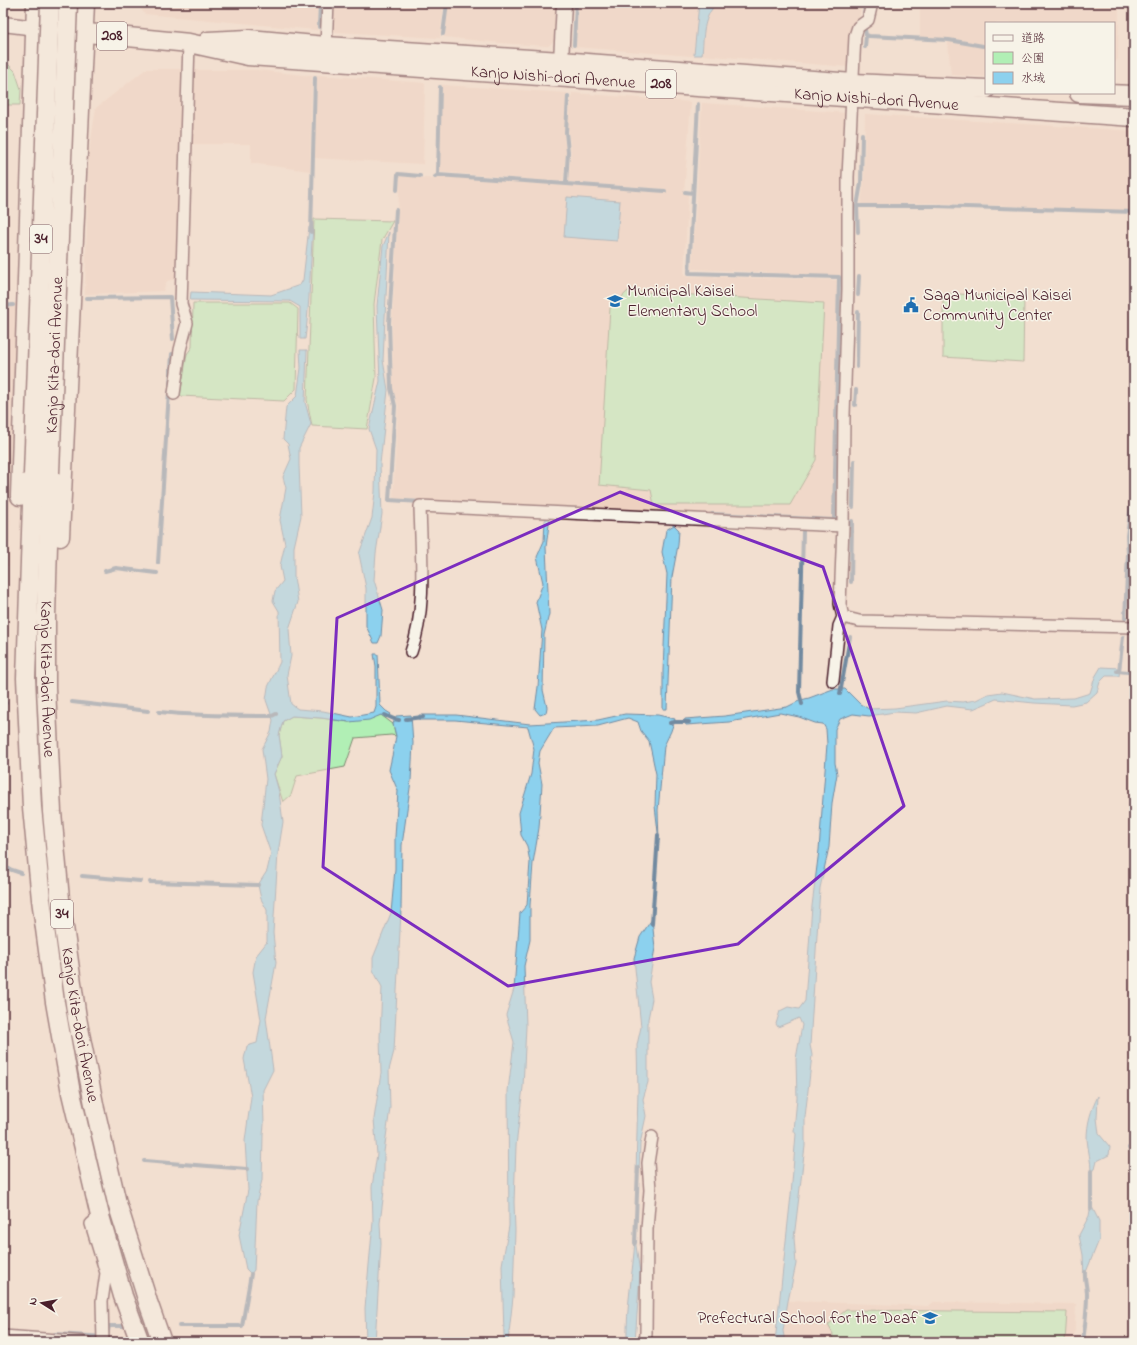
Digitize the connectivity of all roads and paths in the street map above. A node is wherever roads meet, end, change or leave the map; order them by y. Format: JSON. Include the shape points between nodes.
{"nodes":[{"id":1,"x":36,"y":3,"type":"edge"},
{"id":2,"x":50,"y":3,"type":"edge"},
{"id":3,"x":68,"y":3,"type":"edge"},
{"id":4,"x":85,"y":3,"type":"edge"},
{"id":5,"x":328,"y":3,"type":"edge"},
{"id":6,"x":564,"y":3,"type":"edge"},
{"id":7,"x":872,"y":3,"type":"edge"},
{"id":8,"x":3,"y":24,"type":"edge"},
{"id":9,"x":36,"y":28,"type":"junction"},
{"id":10,"x":84,"y":33,"type":"junction"},
{"id":11,"x":189,"y":43,"type":"junction"},
{"id":12,"x":326,"y":46,"type":"junction"},
{"id":13,"x":561,"y":61,"type":"junction"},
{"id":14,"x":985,"y":89,"type":"edge"},
{"id":15,"x":852,"y":90,"type":"junction"},
{"id":16,"x":1097,"y":94,"type":"edge"},
{"id":17,"x":1134,"y":96,"type":"edge"},
{"id":18,"x":1134,"y":117,"type":"edge"},
{"id":19,"x":174,"y":394,"type":"dead end"},
{"id":20,"x":843,"y":526,"type":"junction"},
{"id":21,"x":46,"y":616,"type":"junction"},
{"id":22,"x":843,"y":617,"type":"junction"},
{"id":23,"x":1134,"y":627,"type":"edge"},
{"id":24,"x":411,"y":652,"type":"dead end"},
{"id":25,"x":26,"y":678,"type":"junction"},
{"id":26,"x":833,"y":681,"type":"dead end"},
{"id":27,"x":652,"y":1137,"type":"dead end"},
{"id":28,"x":100,"y":1216,"type":"junction"},
{"id":29,"x":3,"y":1336,"type":"edge"},
{"id":30,"x":103,"y":1337,"type":"edge"},
{"id":31,"x":86,"y":1342,"type":"edge"},
{"id":32,"x":140,"y":1342,"type":"edge"},
{"id":33,"x":162,"y":1342,"type":"edge"},
{"id":34,"x":645,"y":1342,"type":"edge"}],
"edges":[{"from":1,"to":9,"type":"highway"},
{"from":2,"to":25,"type":"highway","name":"Kanjo Kita-dori Avenue","number":"34","bridge":true},
{"from":3,"to":21,"type":"highway","name":"Kanjo Kita-dori Avenue","number":"34","bridge":true},
{"from":4,"to":10,"type":"highway"},
{"from":5,"to":12,"type":"street"},
{"from":6,"to":13,"type":"street"},
{"from":7,"to":15,"type":"street","via":[[868,20],[858,27],[855,36]]},
{"from":8,"to":9,"type":"street"},
{"from":9,"to":10,"type":"highway","name":"Kanjo Nishi-dori Avenue","number":"208"},
{"from":9,"to":25,"type":"highway","via":[[15,623]]},
{"from":10,"to":11,"type":"highway","name":"Kanjo Nishi-dori Avenue","number":"208"},
{"from":10,"to":21,"type":"highway","via":[[59,568]]},
{"from":11,"to":12,"type":"highway","name":"Kanjo Nishi-dori Avenue","number":"208","via":[[249,39]]},
{"from":11,"to":15,"type":"highway","name":"Kanjo Nishi-dori Avenue","number":"208","via":[[248,56]]},
{"from":11,"to":19,"type":"street","via":[[181,304],[187,323],[180,350]]},
{"from":12,"to":13,"type":"highway","name":"Kanjo Nishi-dori Avenue","number":"208"},
{"from":13,"to":15,"type":"highway","name":"Kanjo Nishi-dori Avenue","number":"208"},
{"from":14,"to":15,"type":"highway","name":"Kanjo Nishi-dori Avenue","number":"208"},
{"from":15,"to":18,"type":"highway","name":"Kanjo Nishi-dori Avenue","number":"208"},
{"from":15,"to":20,"type":"street","via":[[848,177]]},
{"from":16,"to":17,"type":"highway"},
{"from":20,"to":22,"type":"street","via":[[840,604]]},
{"from":20,"to":24,"type":"street","via":[[420,506],[422,592]]},
{"from":21,"to":33,"type":"highway","name":"Kanjo Kita-dori Avenue","number":"34","via":[[46,688],[52,812],[60,899],[77,1018],[117,1203]]},
{"from":22,"to":23,"type":"street","via":[[859,621]]},
{"from":22,"to":26,"type":"street","via":[[838,626]]},
{"from":25,"to":28,"type":"highway","name":"Kanjo Kita-dori Avenue","number":"34","via":[[32,807],[51,972],[71,1093]]},
{"from":27,"to":34,"type":"street","via":[[648,1163],[650,1190]]},
{"from":28,"to":30,"type":"street","via":[[92,1224],[106,1273],[102,1301]]},
{"from":28,"to":32,"type":"highway","name":"Kanjo Kita-dori Avenue","number":"34","via":[[123,1296]]},
{"from":29,"to":31,"type":"street"}]}
